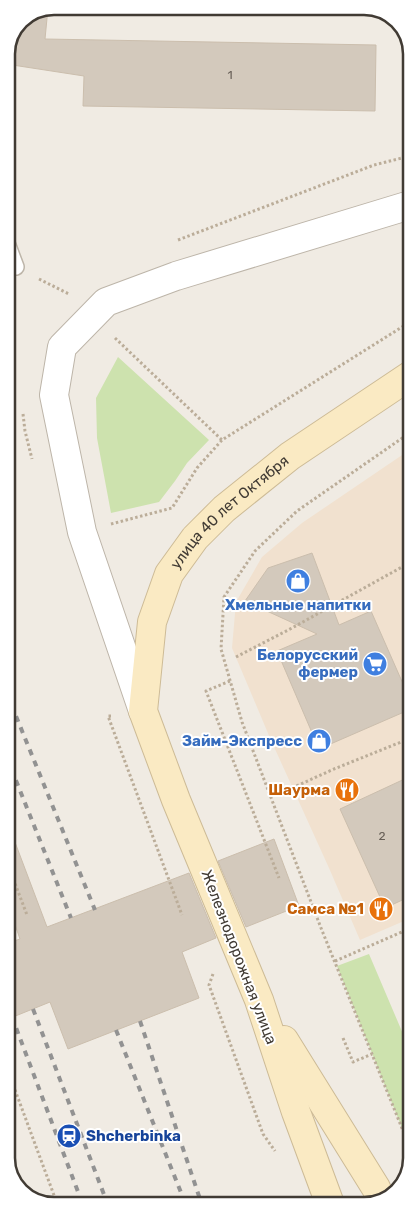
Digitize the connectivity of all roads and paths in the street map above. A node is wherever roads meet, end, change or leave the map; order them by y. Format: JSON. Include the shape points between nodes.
{"nodes":[{"id":1,"x":403,"y":207,"type":"edge"},
{"id":2,"x":16,"y":267,"type":"edge"},
{"id":3,"x":93,"y":316,"type":"junction"},
{"id":4,"x":403,"y":327,"type":"edge"},
{"id":5,"x":403,"y":380,"type":"edge"},
{"id":6,"x":403,"y":437,"type":"edge"},
{"id":7,"x":222,"y":440,"type":"junction"},
{"id":8,"x":82,"y":532,"type":"junction"},
{"id":9,"x":403,"y":566,"type":"edge"},
{"id":10,"x":236,"y":657,"type":"dead end"},
{"id":11,"x":230,"y":681,"type":"junction"},
{"id":12,"x":143,"y":711,"type":"junction"},
{"id":13,"x":403,"y":741,"type":"edge"},
{"id":14,"x":122,"y":754,"type":"dead end"},
{"id":15,"x":292,"y":788,"type":"dead end"},
{"id":16,"x":279,"y":878,"type":"dead end"},
{"id":17,"x":15,"y":883,"type":"edge"},
{"id":18,"x":27,"y":915,"type":"dead end"},
{"id":19,"x":182,"y":915,"type":"dead end"},
{"id":20,"x":403,"y":931,"type":"edge"},
{"id":21,"x":335,"y":961,"type":"junction"},
{"id":22,"x":216,"y":967,"type":"dead end"},
{"id":23,"x":258,"y":1000,"type":"junction"},
{"id":24,"x":344,"y":1038,"type":"dead end"},
{"id":25,"x":372,"y":1054,"type":"junction"},
{"id":26,"x":15,"y":1090,"type":"edge"},
{"id":27,"x":403,"y":1132,"type":"edge"},
{"id":28,"x":263,"y":1134,"type":"dead end"},
{"id":29,"x":379,"y":1194,"type":"edge"},
{"id":30,"x":55,"y":1197,"type":"edge"},
{"id":31,"x":327,"y":1197,"type":"edge"}],
"edges":[{"from":1,"to":3,"type":"street","via":[[176,276],[106,302]]},
{"from":2,"to":3,"type":"path","via":[[72,296]]},
{"from":3,"to":7,"type":"path"},
{"from":3,"to":8,"type":"street","via":[[62,347],[54,395]]},
{"from":4,"to":7,"type":"path"},
{"from":5,"to":12,"type":"main road","name":"улица 40 лет Октября","via":[[290,456],[224,509],[195,538],[168,574],[152,622]]},
{"from":6,"to":11,"type":"path","via":[[296,511],[256,551],[224,597],[221,649]]},
{"from":7,"to":8,"type":"path","via":[[197,468],[172,508]]},
{"from":8,"to":12,"type":"street"},
{"from":9,"to":10,"type":"path"},
{"from":11,"to":16,"type":"path","via":[[206,691]]},
{"from":11,"to":21,"type":"path","via":[[242,722]]},
{"from":12,"to":23,"type":"main road","name":"Железнодорожная улица"},
{"from":13,"to":15,"type":"path"},
{"from":14,"to":19,"type":"path"},
{"from":17,"to":18,"type":"path"},
{"from":20,"to":21,"type":"path"},
{"from":21,"to":25,"type":"path"},
{"from":22,"to":28,"type":"path","via":[[209,985]]},
{"from":23,"to":29,"type":"main road"},
{"from":23,"to":31,"type":"main road","name":"Железнодорожная улица"},
{"from":24,"to":25,"type":"path","via":[[353,1062]]},
{"from":25,"to":27,"type":"path"},
{"from":26,"to":30,"type":"path"}]}
